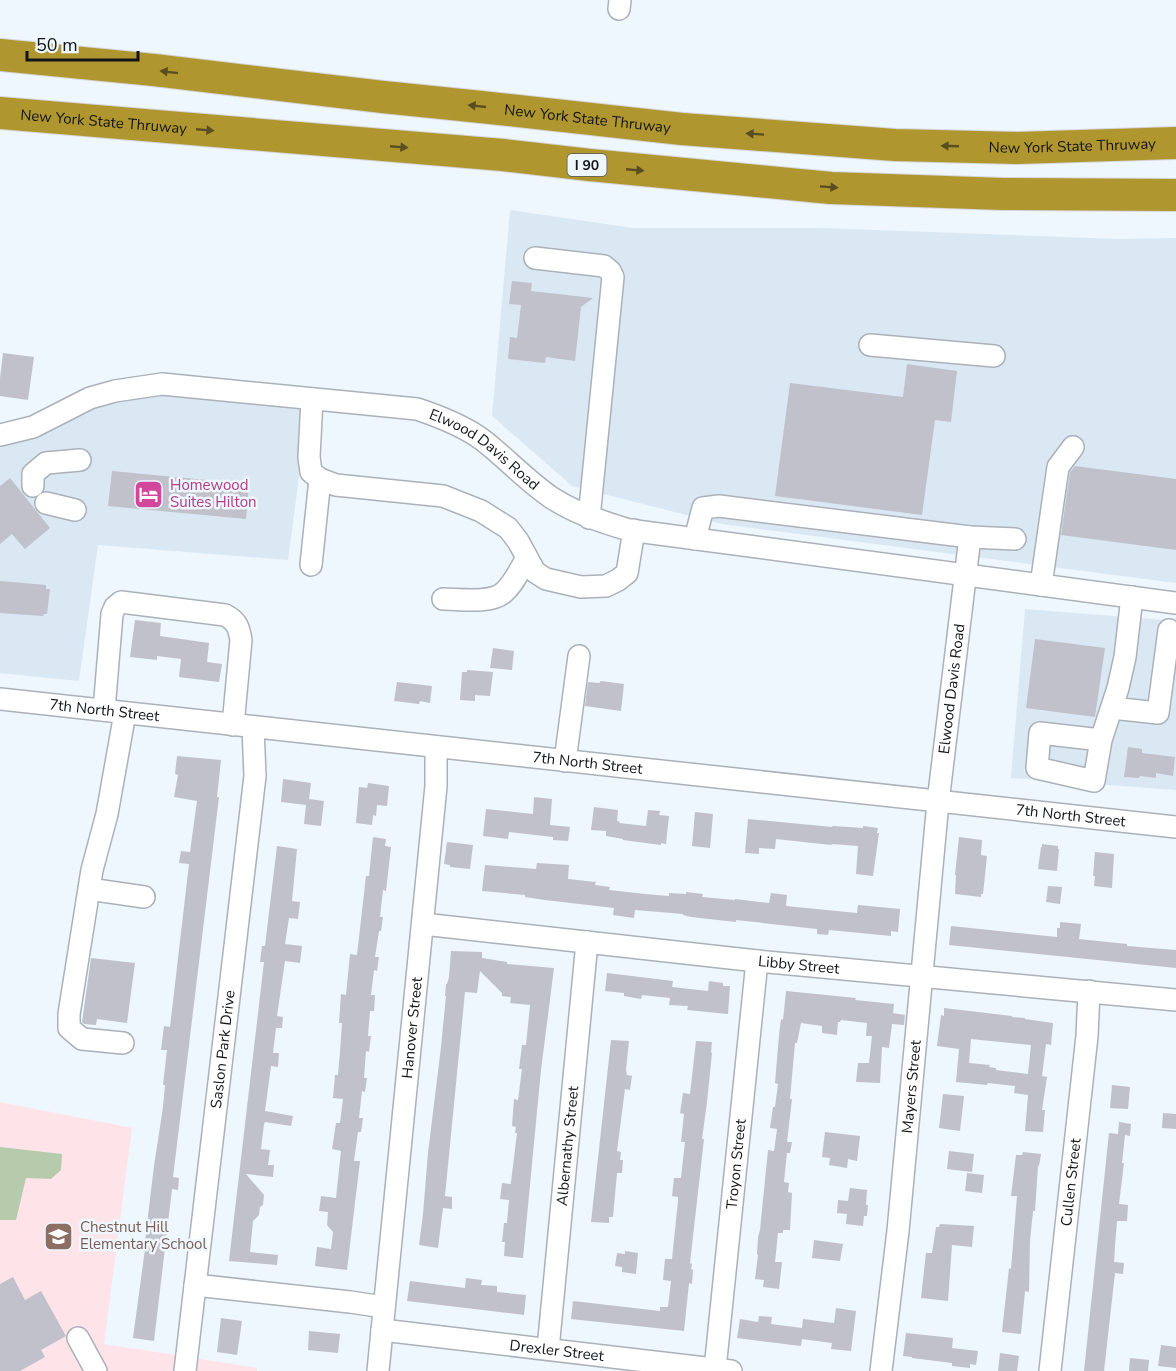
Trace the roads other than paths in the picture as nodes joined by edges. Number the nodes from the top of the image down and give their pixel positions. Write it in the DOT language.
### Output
graph roads {
  1 [pos="0,55"];
  2 [pos="0,113"];
  3 [pos="1176,143"];
  4 [pos="1176,195"];
  5 [pos="535,258"];
  6 [pos="870,345"];
  7 [pos="994,356"];
  8 [pos="312,399"];
  9 [pos="0,435"];
  10 [pos="1073,447"];
  11 [pos="80,460"];
  12 [pos="320,479"];
  13 [pos="75,510"];
  14 [pos="589,518"];
  15 [pos="634,530"];
  16 [pos="970,537"];
  17 [pos="695,539"];
  18 [pos="1015,539"];
  19 [pos="527,558"];
  20 [pos="311,565"];
  21 [pos="965,575"];
  22 [pos="1041,585"];
  23 [pos="1132,597"];
  24 [pos="443,598"];
  25 [pos="1176,603"];
  26 [pos="1169,630"];
  27 [pos="579,656"];
  28 [pos="0,699"];
  29 [pos="1112,708"];
  30 [pos="115,711"];
  31 [pos="243,726"];
  32 [pos="1101,740"];
  33 [pos="436,747"];
  34 [pos="565,761"];
  35 [pos="938,802"];
  36 [pos="1176,827"];
  37 [pos="89,889"];
  38 [pos="144,897"];
  39 [pos="423,924"];
  40 [pos="587,942"];
  41 [pos="757,961"];
  42 [pos="923,975"];
  43 [pos="1089,991"];
  44 [pos="1176,1000"];
  45 [pos="123,1043"];
  46 [pos="195,1285"];
  47 [pos="384,1307"];
  48 [pos="382,1330"];
  49 [pos="78,1338"];
  50 [pos="548,1349"];
  51 [pos="723,1370"];
  52 [pos="96,1371"];
  53 [pos="185,1371"];
  54 [pos="378,1371"];
  55 [pos="881,1371"];
  56 [pos="1050,1371"];
  3 -- 1 [label="highway, New York State Thruway, one-way"];
  2 -- 4 [label="highway, New York State Thruway / I 90, one-way"];
  5 -- 14 [label="street"];
  6 -- 7 [label="street"];
  8 -- 9 [label="street, Elwood Davis Road"];
  8 -- 12 [label="street"];
  8 -- 14 [label="street, Elwood Davis Road"];
  10 -- 22 [label="street"];
  11 -- 13 [label="street"];
  12 -- 19 [label="street"];
  12 -- 20 [label="street"];
  14 -- 15 [label="street, Elwood Davis Road"];
  15 -- 17 [label="street, Elwood Davis Road"];
  15 -- 19 [label="street"];
  16 -- 17 [label="street"];
  16 -- 18 [label="street"];
  16 -- 21 [label="street"];
  17 -- 21 [label="street, Elwood Davis Road"];
  19 -- 24 [label="street"];
  21 -- 22 [label="street, Elwood Davis Road"];
  21 -- 35 [label="street, Elwood Davis Road"];
  22 -- 23 [label="street, Elwood Davis Road"];
  23 -- 25 [label="street, Elwood Davis Road"];
  23 -- 29 [label="street"];
  26 -- 29 [label="street"];
  27 -- 34 [label="street"];
  28 -- 30 [label="street, 7th North Street"];
  29 -- 32 [label="street"];
  30 -- 31 [label="street, 7th North Street"];
  30 -- 31 [label="street, Saslon Park Drive"];
  30 -- 37 [label="street"];
  31 -- 33 [label="street, 7th North Street"];
  31 -- 46 [label="street, Saslon Park Drive"];
  33 -- 34 [label="street, 7th North Street"];
  33 -- 39 [label="street, Hanover Street"];
  34 -- 35 [label="street, 7th North Street"];
  35 -- 36 [label="street, 7th North Street"];
  35 -- 42 [label="street, Mayers Street"];
  37 -- 38 [label="street"];
  37 -- 45 [label="street"];
  39 -- 40 [label="street, Libby Street"];
  39 -- 47 [label="street, Hanover Street"];
  40 -- 41 [label="street, Libby Street"];
  40 -- 50 [label="street, Albernathy Street"];
  41 -- 42 [label="street, Libby Street"];
  41 -- 51 [label="street, Troyon Street"];
  42 -- 43 [label="street, Libby Street"];
  42 -- 55 [label="street, Mayers Street"];
  43 -- 44 [label="street, Libby Street"];
  43 -- 56 [label="street, Cullen Street"];
  46 -- 47 [label="street"];
  46 -- 53 [label="street, Saslon Park Drive"];
  47 -- 48 [label="street, Hanover Street"];
  48 -- 50 [label="street, Drexler Street"];
  48 -- 54 [label="street"];
  49 -- 52 [label="street"];
  50 -- 51 [label="street, Drexler Street"];
}
